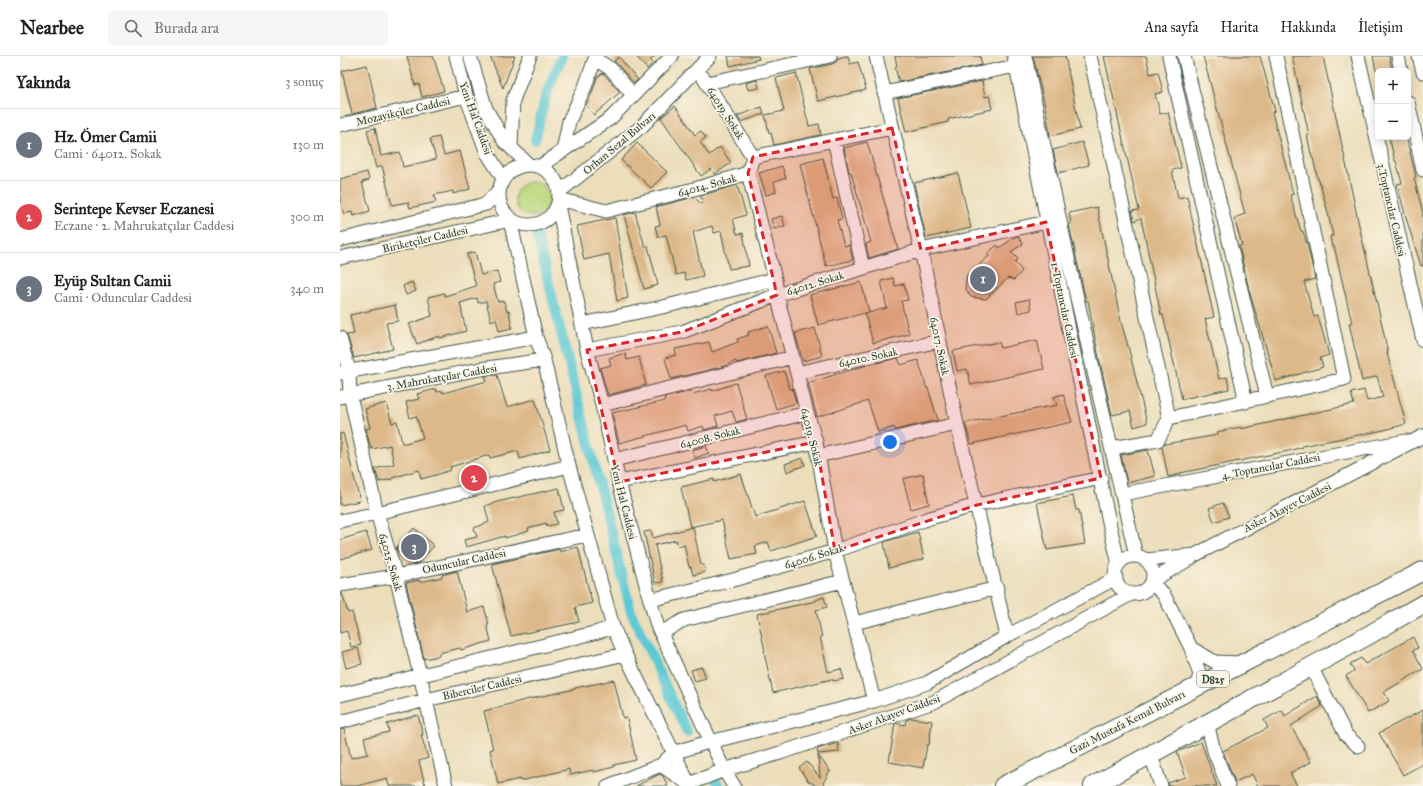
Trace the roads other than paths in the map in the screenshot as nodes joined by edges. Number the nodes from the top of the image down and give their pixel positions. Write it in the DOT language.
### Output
graph roads {
  1 [pos="456,56"];
  2 [pos="470,56"];
  3 [pos="530,56"];
  4 [pos="672,56"];
  5 [pos="710,56"];
  6 [pos="830,56"];
  7 [pos="876,56"];
  8 [pos="1025,56"];
  9 [pos="1090,56"];
  10 [pos="1169,56"];
  11 [pos="1184,56"];
  12 [pos="1276,56"];
  13 [pos="1358,56"];
  14 [pos="1398,56"];
  15 [pos="1419,56"];
  16 [pos="596,58"];
  17 [pos="1015,61"];
  18 [pos="699,68"];
  19 [pos="1400,68"];
  20 [pos="1423,72"];
  21 [pos="707,83"];
  22 [pos="884,93"];
  23 [pos="633,95"];
  24 [pos="466,96"];
  25 [pos="1408,104"];
  26 [pos="340,125"];
  27 [pos="892,128"];
  28 [pos="834,140"];
  29 [pos="511,147"];
  30 [pos="563,151"];
  31 [pos="753,157"];
  32 [pos="534,166"];
  33 [pos="1423,170"];
  34 [pos="748,173"];
  35 [pos="503,178"];
  36 [pos="498,191"];
  37 [pos="558,199"];
  38 [pos="510,220"];
  39 [pos="1046,222"];
  40 [pos="340,240"];
  41 [pos="921,250"];
  42 [pos="340,258"];
  43 [pos="863,268"];
  44 [pos="775,279"];
  45 [pos="778,295"];
  46 [pos="582,324"];
  47 [pos="536,337"];
  48 [pos="340,338"];
  49 [pos="1423,340"];
  50 [pos="939,341"];
  51 [pos="587,350"];
  52 [pos="793,357"];
  53 [pos="544,360"];
  54 [pos="345,372"];
  55 [pos="797,373"];
  56 [pos="345,396"];
  57 [pos="1267,396"];
  58 [pos="1246,402"];
  59 [pos="602,406"];
  60 [pos="807,413"];
  61 [pos="1169,418"];
  62 [pos="957,424"];
  63 [pos="1422,437"];
  64 [pos="816,442"];
  65 [pos="1112,448"];
  66 [pos="818,456"];
  67 [pos="614,460"];
  68 [pos="569,466"];
  69 [pos="1101,478"];
  70 [pos="618,482"];
  71 [pos="1122,494"];
  72 [pos="977,505"];
  73 [pos="377,513"];
  74 [pos="340,521"];
  75 [pos="588,535"];
  76 [pos="834,551"];
  77 [pos="1195,555"];
  78 [pos="1141,558"];
  79 [pos="1119,564"];
  80 [pos="1423,571"];
  81 [pos="396,576"];
  82 [pos="1116,578"];
  83 [pos="843,582"];
  84 [pos="1152,582"];
  85 [pos="340,585"];
  86 [pos="997,588"];
  87 [pos="1131,594"];
  88 [pos="650,600"];
  89 [pos="1423,604"];
  90 [pos="854,623"];
  91 [pos="613,627"];
  92 [pos="661,633"];
  93 [pos="1007,636"];
  94 [pos="1190,648"];
  95 [pos="625,654"];
  96 [pos="1243,664"];
  97 [pos="1311,667"];
  98 [pos="420,675"];
  99 [pos="1196,687"];
  100 [pos="340,695"];
  101 [pos="426,700"];
  102 [pos="874,701"];
  103 [pos="340,722"];
  104 [pos="1207,724"];
  105 [pos="711,743"];
  106 [pos="1358,746"];
  107 [pos="673,753"];
  108 [pos="1151,755"];
  109 [pos="661,765"];
  110 [pos="724,770"];
  111 [pos="689,785"];
  112 [pos="446,786"];
  113 [pos="608,786"];
  114 [pos="734,786"];
  115 [pos="1003,786"];
  116 [pos="1093,786"];
  117 [pos="1161,786"];
  118 [pos="1228,786"];
  1 -- 24 [label="street, Yeni Hal Caddesi"];
  2 -- 29 [label="street, Yeni Hal Caddesi"];
  3 -- 29 [label="street"];
  4 -- 23 [label="street"];
  5 -- 18 [label="street, Orhan Sezal Bulvarı"];
  6 -- 21 [label="street"];
  7 -- 22 [label="street, 64017. Sokak"];
  8 -- 65 [label="street, 1. Toptancılar Caddesi"];
  9 -- 61 [label="street"];
  10 -- 58 [label="street"];
  11 -- 57 [label="street"];
  12 -- 57 [label="street"];
  13 -- 49 [label="street, 3.Toptancılar Caddesi"];
  14 -- 19 [label="street"];
  15 -- 20 [label="street"];
  16 -- 23 [label="street"];
  16 -- 30 [label="street"];
  17 -- 22 [label="street"];
  17 -- 39 [label="street, 1. Toptancılar Caddesi"];
  18 -- 21 [label="street, 64019. Sokak"];
  18 -- 37 [label="street, Orhan Sezal Bulvarı"];
  21 -- 31 [label="street, 64019. Sokak"];
  22 -- 27 [label="street, 64017. Sokak"];
  23 -- 30 [label="street"];
  24 -- 26 [label="street, Mozayikçiler Caddesi"];
  24 -- 35 [label="street, Yeni Hal Caddesi"];
  25 -- 33 [label="street"];
  27 -- 28 [label="street"];
  27 -- 41 [label="street, 64017. Sokak"];
  28 -- 31 [label="street"];
  28 -- 43 [label="street"];
  29 -- 32 [label="street, Yeni Hal Caddesi"];
  30 -- 32 [label="street"];
  31 -- 34 [label="street, 64014. Sokak"];
  32 -- 35 [label="street"];
  32 -- 37 [label="street"];
  34 -- 37 [label="street, 64014. Sokak"];
  34 -- 44 [label="street, 64019. Sokak"];
  35 -- 36 [label="street"];
  36 -- 38 [label="street"];
  36 -- 40 [label="street, Biriketçiler Caddesi"];
  37 -- 38 [label="street, Orhan Sezal Bulvarı"];
  37 -- 46 [label="street, Yeni Hal Caddesi"];
  38 -- 42 [label="street, Biriketçiler Caddesi"];
  38 -- 47 [label="street"];
  39 -- 41 [label="street, 64012. Sokak"];
  39 -- 69 [label="street, 1. Toptancılar Caddesi"];
  41 -- 43 [label="street, 64012. Sokak"];
  41 -- 50 [label="street, 64017. Sokak"];
  43 -- 45 [label="street, 64012. Sokak"];
  44 -- 45 [label="street, 64019. Sokak"];
  44 -- 46 [label="street"];
  45 -- 51 [label="street, 64012. Sokak"];
  45 -- 52 [label="street, 64019. Sokak"];
  46 -- 51 [label="street, Yeni Hal Caddesi"];
  47 -- 53 [label="street"];
  47 -- 54 [label="street, 3. Mahrukatçılar Caddesi"];
  48 -- 54 [label="street, 64025. Sokak"];
  50 -- 55 [label="street, 64010. Sokak"];
  50 -- 62 [label="street, 64017. Sokak"];
  51 -- 59 [label="street, Yeni Hal Caddesi"];
  52 -- 55 [label="street, 64019. Sokak"];
  52 -- 59 [label="street"];
  53 -- 56 [label="street, 3. Mahrukatçılar Caddesi"];
  53 -- 68 [label="street"];
  54 -- 56 [label="street, 64025. Sokak"];
  55 -- 60 [label="street, 64019. Sokak"];
  56 -- 73 [label="street, 64025. Sokak"];
  57 -- 58 [label="street"];
  58 -- 61 [label="street"];
  59 -- 67 [label="street, Yeni Hal Caddesi"];
  60 -- 64 [label="street, 64019. Sokak"];
  60 -- 67 [label="street, 64008. Sokak"];
  61 -- 65 [label="street"];
  62 -- 66 [label="street"];
  62 -- 72 [label="street, 64017. Sokak"];
  63 -- 71 [label="street, 4. Toptancılar Caddesi"];
  63 -- 77 [label="street, Asker Akayev Caddesi"];
  64 -- 66 [label="street, 64019. Sokak"];
  64 -- 70 [label="street"];
  65 -- 71 [label="street, 1. Toptancılar Caddesi"];
  66 -- 76 [label="street, 64019. Sokak"];
  67 -- 70 [label="street, Yeni Hal Caddesi"];
  68 -- 73 [label="street"];
  68 -- 75 [label="street"];
  69 -- 72 [label="street, 64006. Sokak"];
  69 -- 79 [label="street, 1. Toptancılar Caddesi"];
  70 -- 88 [label="street, Yeni Hal Caddesi"];
  71 -- 78 [label="street, 1. Toptancılar Caddesi"];
  72 -- 76 [label="street, 64006. Sokak"];
  72 -- 86 [label="street, 64017. Sokak"];
  73 -- 74 [label="street"];
  73 -- 81 [label="street, 64025. Sokak"];
  75 -- 81 [label="street, Oduncular Caddesi"];
  75 -- 91 [label="street"];
  76 -- 83 [label="street, 64019. Sokak"];
  76 -- 88 [label="street, 64006. Sokak"];
  77 -- 78 [label="street, Asker Akayev Caddesi"];
  77 -- 84 [label="street, Asker Akayev Caddesi"];
  78 -- 79 [label="street, Asker Akayev Caddesi"];
  78 -- 84 [label="street"];
  79 -- 82 [label="street"];
  80 -- 96 [label="highway, Gazi Mustafa Kemal Bulvarı / D825"];
  81 -- 85 [label="street, Oduncular Caddesi"];
  81 -- 98 [label="street, 64025. Sokak"];
  82 -- 87 [label="street"];
  82 -- 93 [label="street, Asker Akayev Caddesi"];
  83 -- 90 [label="street, 64019. Sokak"];
  83 -- 92 [label="street"];
  84 -- 87 [label="street, Asker Akayev Caddesi"];
  84 -- 94 [label="street"];
  86 -- 90 [label="street"];
  86 -- 93 [label="street, 64017. Sokak"];
  87 -- 110 [label="street, Asker Akayev Caddesi"];
  88 -- 92 [label="street, Yeni Hal Caddesi"];
  89 -- 97 [label="highway"];
  90 -- 102 [label="street, 64019. Sokak"];
  91 -- 95 [label="street"];
  91 -- 98 [label="street"];
  92 -- 105 [label="street, Yeni Hal Caddesi"];
  93 -- 102 [label="street, Asker Akayev Caddesi"];
  94 -- 96 [label="street"];
  94 -- 99 [label="street"];
  95 -- 101 [label="street, Biberciler Caddesi"];
  95 -- 107 [label="street"];
  96 -- 99 [label="highway, Gazi Mustafa Kemal Bulvarı / D825"];
  97 -- 104 [label="highway"];
  97 -- 106 [label="street"];
  98 -- 100 [label="street"];
  98 -- 101 [label="street, 64025. Sokak"];
  99 -- 115 [label="highway, Gazi Mustafa Kemal Bulvarı / D825"];
  101 -- 103 [label="street, Biberciler Caddesi"];
  101 -- 112 [label="street, 64025. Sokak"];
  102 -- 105 [label="street, Asker Akayev Caddesi"];
  104 -- 108 [label="highway"];
  104 -- 118 [label="street"];
  105 -- 107 [label="street, Asker Akayev Caddesi"];
  105 -- 110 [label="street, Yeni Hal Caddesi"];
  107 -- 109 [label="street"];
  107 -- 111 [label="street"];
  108 -- 116 [label="highway"];
  108 -- 117 [label="street"];
  109 -- 111 [label="street"];
  109 -- 113 [label="street"];
  110 -- 111 [label="street, Asker Akayev Caddesi"];
  110 -- 114 [label="street, Yeni Hal Caddesi"];
}
